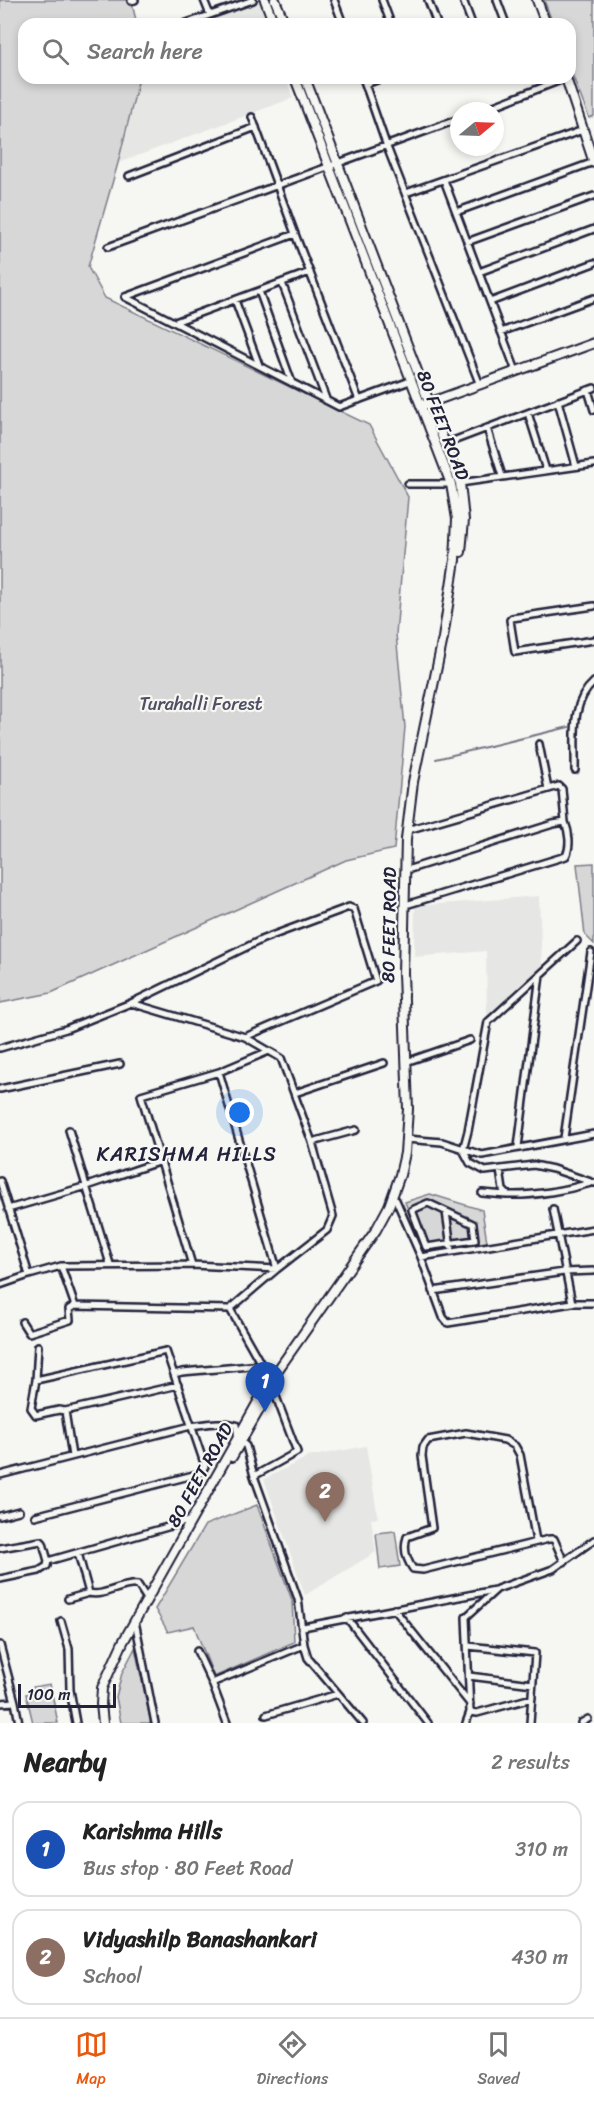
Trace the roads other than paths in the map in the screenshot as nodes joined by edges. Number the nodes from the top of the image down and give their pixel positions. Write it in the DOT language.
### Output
graph roads {
  1 [pos="204,0"];
  2 [pos="254,0"];
  3 [pos="264,0"];
  4 [pos="275,0"];
  5 [pos="334,0"];
  6 [pos="382,0"];
  7 [pos="428,0"];
  8 [pos="463,0"];
  9 [pos="497,0"];
  10 [pos="537,0"];
  11 [pos="210,15"];
  12 [pos="201,18"];
  13 [pos="272,18"];
  14 [pos="282,18"];
  15 [pos="341,18"];
  16 [pos="389,18"];
  17 [pos="435,18"];
  18 [pos="470,18"];
  19 [pos="504,18"];
  20 [pos="542,18"];
  21 [pos="296,84"];
  22 [pos="307,84"];
  23 [pos="365,84"];
  24 [pos="550,84"];
  25 [pos="568,84"];
  26 [pos="503,102"];
  27 [pos="252,117"];
  28 [pos="450,122"];
  29 [pos="256,128"];
  30 [pos="583,130"];
  31 [pos="387,147"];
  32 [pos="594,162"];
  33 [pos="339,163"];
  34 [pos="328,167"];
  35 [pos="129,176"];
  36 [pos="444,180"];
  37 [pos="277,184"];
  38 [pos="406,194"];
  39 [pos="594,196"];
  40 [pos="456,212"];
  41 [pos="594,229"];
  42 [pos="295,234"];
  43 [pos="467,242"];
  44 [pos="108,247"];
  45 [pos="594,263"];
  46 [pos="310,272"];
  47 [pos="478,272"];
  48 [pos="282,283"];
  49 [pos="259,291"];
  50 [pos="594,298"];
  51 [pos="235,300"];
  52 [pos="490,302"];
  53 [pos="175,322"];
  54 [pos="501,332"];
  55 [pos="594,343"];
  56 [pos="259,365"];
  57 [pos="516,371"];
  58 [pos="410,381"];
  59 [pos="292,383"];
  60 [pos="480,385"];
  61 [pos="591,389"];
  62 [pos="326,400"];
  63 [pos="359,400"];
  64 [pos="558,401"];
  65 [pos="430,403"];
  66 [pos="420,406"];
  67 [pos="594,410"];
  68 [pos="528,413"];
  69 [pos="487,428"];
  70 [pos="445,444"];
  71 [pos="594,464"];
  72 [pos="576,466"];
  73 [pos="546,470"];
  74 [pos="502,476"];
  75 [pos="460,483"];
  76 [pos="408,484"];
  77 [pos="451,484"];
  78 [pos="452,595"];
  79 [pos="594,606"];
  80 [pos="594,640"];
  81 [pos="594,682"];
  82 [pos="539,744"];
  83 [pos="575,770"];
  84 [pos="548,789"];
  85 [pos="565,822"];
  86 [pos="411,829"];
  87 [pos="410,869"];
  88 [pos="409,904"];
  89 [pos="577,941"];
  90 [pos="591,952"];
  91 [pos="540,975"];
  92 [pos="131,1003"];
  93 [pos="245,1037"];
  94 [pos="470,1040"];
  95 [pos="0,1048"];
  96 [pos="269,1051"];
  97 [pos="408,1062"];
  98 [pos="384,1063"];
  99 [pos="120,1064"];
  100 [pos="219,1072"];
  101 [pos="0,1089"];
  102 [pos="294,1093"];
  103 [pos="69,1130"];
  104 [pos="356,1130"];
  105 [pos="594,1134"];
  106 [pos="564,1138"];
  107 [pos="409,1140"];
  108 [pos="312,1142"];
  109 [pos="518,1147"];
  110 [pos="464,1149"];
  111 [pos="161,1161"];
  112 [pos="500,1170"];
  113 [pos="0,1181"];
  114 [pos="592,1183"];
  115 [pos="87,1186"];
  116 [pos="482,1193"];
  117 [pos="506,1195"];
  118 [pos="396,1200"];
  119 [pos="8,1209"];
  120 [pos="553,1209"];
  121 [pos="446,1212"];
  122 [pos="594,1229"];
  123 [pos="558,1234"];
  124 [pos="451,1244"];
  125 [pos="452,1252"];
  126 [pos="421,1257"];
  127 [pos="110,1264"];
  128 [pos="192,1265"];
  129 [pos="61,1266"];
  130 [pos="277,1269"];
  131 [pos="594,1271"];
  132 [pos="564,1272"];
  133 [pos="29,1275"];
  134 [pos="0,1286"];
  135 [pos="433,1291"];
  136 [pos="572,1303"];
  137 [pos="594,1303"];
  138 [pos="75,1306"];
  139 [pos="230,1309"];
  140 [pos="22,1322"];
  141 [pos="38,1346"];
  142 [pos="262,1365"];
  143 [pos="174,1374"];
  144 [pos="36,1380"];
  145 [pos="271,1383"];
  146 [pos="178,1385"];
  147 [pos="65,1411"];
  148 [pos="191,1426"];
  149 [pos="240,1440"];
  150 [pos="72,1456"];
  151 [pos="0,1475"];
  152 [pos="254,1476"];
  153 [pos="19,1511"];
  154 [pos="0,1516"];
  155 [pos="35,1516"];
  156 [pos="192,1520"];
  157 [pos="594,1540"];
  158 [pos="536,1541"];
  159 [pos="0,1548"];
  160 [pos="78,1553"];
  161 [pos="48,1561"];
  162 [pos="564,1562"];
  163 [pos="0,1579"];
  164 [pos="497,1589"];
  165 [pos="89,1593"];
  166 [pos="68,1599"];
  167 [pos="147,1599"];
  168 [pos="394,1609"];
  169 [pos="347,1617"];
  170 [pos="62,1621"];
  171 [pos="136,1626"];
  172 [pos="303,1627"];
  173 [pos="0,1645"];
  174 [pos="304,1646"];
  175 [pos="468,1646"];
  176 [pos="197,1651"];
  177 [pos="469,1676"];
  178 [pos="212,1683"];
  179 [pos="533,1684"];
  180 [pos="338,1694"];
  181 [pos="532,1698"];
  182 [pos="15,1702"];
  183 [pos="0,1703"];
  184 [pos="470,1704"];
  185 [pos="470,1712"];
  186 [pos="266,1715"];
  187 [pos="588,1719"];
  188 [pos="19,1723"];
  189 [pos="76,1723"];
  190 [pos="106,1723"];
  191 [pos="155,1723"];
  192 [pos="227,1723"];
  193 [pos="363,1723"];
  194 [pos="428,1723"];
  195 [pos="466,1723"];
  196 [pos="530,1723"];
  197 [pos="581,1723"];
  1 -- 11 [label="street"];
  2 -- 11 [label="street"];
  3 -- 13 [label="main road"];
  4 -- 14 [label="main road"];
  5 -- 15 [label="street"];
  6 -- 16 [label="street"];
  7 -- 17 [label="street"];
  8 -- 18 [label="street"];
  9 -- 19 [label="street"];
  10 -- 20 [label="main road"];
  11 -- 12 [label="street"];
  21 -- 34 [label="main road, 80 FEET ROAD"];
  22 -- 33 [label="main road, 80 FEET ROAD"];
  23 -- 31 [label="street"];
  24 -- 26 [label="street"];
  25 -- 30 [label="main road"];
  27 -- 29 [label="street"];
  28 -- 31 [label="street"];
  29 -- 35 [label="street"];
  29 -- 37 [label="street"];
  30 -- 32 [label="main road"];
  30 -- 36 [label="street"];
  31 -- 33 [label="street"];
  31 -- 38 [label="street"];
  32 -- 40 [label="street"];
  33 -- 34 [label="street"];
  33 -- 65 [label="main road, 80 FEET ROAD"];
  34 -- 37 [label="street"];
  34 -- 58 [label="main road, 80 FEET ROAD"];
  36 -- 38 [label="street"];
  36 -- 40 [label="street"];
  37 -- 42 [label="street"];
  37 -- 44 [label="street"];
  38 -- 60 [label="street"];
  39 -- 43 [label="street"];
  40 -- 43 [label="street"];
  41 -- 47 [label="street"];
  42 -- 46 [label="street"];
  42 -- 53 [label="street"];
  43 -- 47 [label="street"];
  45 -- 52 [label="street"];
  46 -- 48 [label="street"];
  46 -- 63 [label="street"];
  47 -- 52 [label="street"];
  48 -- 49 [label="street"];
  48 -- 62 [label="street"];
  49 -- 51 [label="street"];
  49 -- 59 [label="street"];
  50 -- 54 [label="street"];
  51 -- 53 [label="street"];
  51 -- 56 [label="street"];
  52 -- 54 [label="street"];
  53 -- 56 [label="street"];
  54 -- 57 [label="street"];
  55 -- 57 [label="main road"];
  56 -- 59 [label="street"];
  57 -- 60 [label="main road"];
  58 -- 63 [label="street"];
  58 -- 66 [label="main road, 80 FEET ROAD"];
  59 -- 62 [label="street"];
  60 -- 65 [label="main road"];
  61 -- 64 [label="street"];
  61 -- 67 [label="street"];
  62 -- 63 [label="street"];
  64 -- 68 [label="street"];
  64 -- 72 [label="street"];
  65 -- 66 [label="main road"];
  65 -- 70 [label="main road, 80 FEET ROAD"];
  66 -- 77 [label="main road, 80 FEET ROAD"];
  68 -- 69 [label="street"];
  68 -- 73 [label="street"];
  69 -- 70 [label="street"];
  69 -- 74 [label="street"];
  70 -- 75 [label="main road, 80 FEET ROAD"];
  71 -- 72 [label="street"];
  72 -- 73 [label="street"];
  73 -- 74 [label="street"];
  74 -- 75 [label="street"];
  75 -- 78 [label="main road, 80 FEET ROAD"];
  76 -- 77 [label="street"];
  77 -- 78 [label="main road, 80 FEET ROAD"];
  78 -- 86 [label="main road, 80 FEET ROAD"];
  78 -- 97 [label="main road, 80 FEET ROAD"];
  79 -- 80 [label="street"];
  81 -- 83 [label="street"];
  82 -- 84 [label="street"];
  84 -- 85 [label="street"];
  84 -- 86 [label="street"];
  85 -- 87 [label="street"];
  85 -- 88 [label="street"];
  86 -- 87 [label="main road, 80 FEET ROAD"];
  87 -- 88 [label="main road, 80 FEET ROAD"];
  88 -- 97 [label="main road, 80 FEET ROAD"];
  89 -- 91 [label="street"];
  90 -- 106 [label="street"];
  91 -- 109 [label="street"];
  91 -- 110 [label="street"];
  92 -- 93 [label="street"];
  92 -- 93 [label="street"];
  92 -- 95 [label="street"];
  93 -- 96 [label="street"];
  94 -- 97 [label="street"];
  96 -- 100 [label="street"];
  96 -- 102 [label="street"];
  97 -- 107 [label="main road, 80 FEET ROAD"];
  98 -- 102 [label="street"];
  99 -- 101 [label="street"];
  100 -- 111 [label="street"];
  100 -- 130 [label="street"];
  102 -- 108 [label="street"];
  103 -- 115 [label="street"];
  104 -- 108 [label="street"];
  105 -- 106 [label="street"];
  106 -- 109 [label="street"];
  107 -- 110 [label="street"];
  107 -- 118 [label="main road, 80 FEET ROAD"];
  107 -- 145 [label="main road, 80 FEET ROAD"];
  108 -- 130 [label="street"];
  109 -- 110 [label="street"];
  110 -- 112 [label="street"];
  111 -- 115 [label="street"];
  111 -- 128 [label="street"];
  112 -- 114 [label="street"];
  112 -- 117 [label="street"];
  113 -- 119 [label="street"];
  114 -- 117 [label="street"];
  115 -- 119 [label="street"];
  115 -- 127 [label="street"];
  116 -- 117 [label="street"];
  118 -- 126 [label="street"];
  118 -- 145 [label="main road, 80 FEET ROAD"];
  119 -- 133 [label="street"];
  120 -- 123 [label="street"];
  121 -- 124 [label="street"];
  121 -- 124 [label="street"];
  121 -- 124 [label="street"];
  122 -- 123 [label="street"];
  123 -- 125 [label="street"];
  123 -- 132 [label="street"];
  124 -- 125 [label="street"];
  125 -- 126 [label="street"];
  126 -- 135 [label="street"];
  127 -- 128 [label="street"];
  127 -- 129 [label="street"];
  128 -- 130 [label="street"];
  129 -- 133 [label="street"];
  129 -- 138 [label="street"];
  130 -- 139 [label="street"];
  131 -- 132 [label="street"];
  132 -- 135 [label="street"];
  132 -- 136 [label="street"];
  133 -- 134 [label="street"];
  135 -- 136 [label="street"];
  136 -- 137 [label="street"];
  138 -- 139 [label="street"];
  138 -- 140 [label="street"];
  139 -- 142 [label="street"];
  141 -- 144 [label="street"];
  142 -- 143 [label="street"];
  142 -- 145 [label="street"];
  143 -- 144 [label="street"];
  143 -- 146 [label="street"];
  144 -- 147 [label="street"];
  145 -- 149 [label="main road, 80 FEET ROAD"];
  145 -- 152 [label="street"];
  146 -- 147 [label="street"];
  146 -- 148 [label="street"];
  147 -- 150 [label="street"];
  148 -- 149 [label="street"];
  148 -- 150 [label="street"];
  148 -- 155 [label="street"];
  149 -- 152 [label="street"];
  149 -- 156 [label="main road, 80 FEET ROAD"];
  149 -- 171 [label="main road, 80 FEET ROAD"];
  150 -- 151 [label="street"];
  152 -- 172 [label="street"];
  153 -- 154 [label="street"];
  156 -- 160 [label="street"];
  156 -- 167 [label="main road, 80 FEET ROAD"];
  157 -- 162 [label="street"];
  158 -- 158 [label="street"];
  158 -- 162 [label="street"];
  159 -- 161 [label="street"];
  160 -- 161 [label="street"];
  160 -- 165 [label="street"];
  161 -- 163 [label="street"];
  162 -- 164 [label="street"];
  164 -- 168 [label="street"];
  164 -- 175 [label="street"];
  165 -- 166 [label="street"];
  165 -- 167 [label="street"];
  167 -- 190 [label="main road, 80 FEET ROAD"];
  168 -- 169 [label="street"];
  168 -- 184 [label="street"];
  169 -- 172 [label="street"];
  169 -- 194 [label="street"];
  170 -- 189 [label="street"];
  171 -- 190 [label="main road, 80 FEET ROAD"];
  171 -- 191 [label="street"];
  172 -- 174 [label="street"];
  173 -- 182 [label="street"];
  174 -- 178 [label="street"];
  174 -- 180 [label="street"];
  175 -- 177 [label="street"];
  175 -- 179 [label="street"];
  176 -- 178 [label="street"];
  177 -- 179 [label="street"];
  177 -- 184 [label="street"];
  178 -- 192 [label="street"];
  179 -- 181 [label="street"];
  180 -- 186 [label="street"];
  180 -- 193 [label="street"];
  181 -- 185 [label="street"];
  181 -- 196 [label="street"];
  182 -- 183 [label="street"];
  182 -- 188 [label="street"];
  184 -- 185 [label="street"];
  185 -- 195 [label="street"];
  187 -- 197 [label="street"];
}
